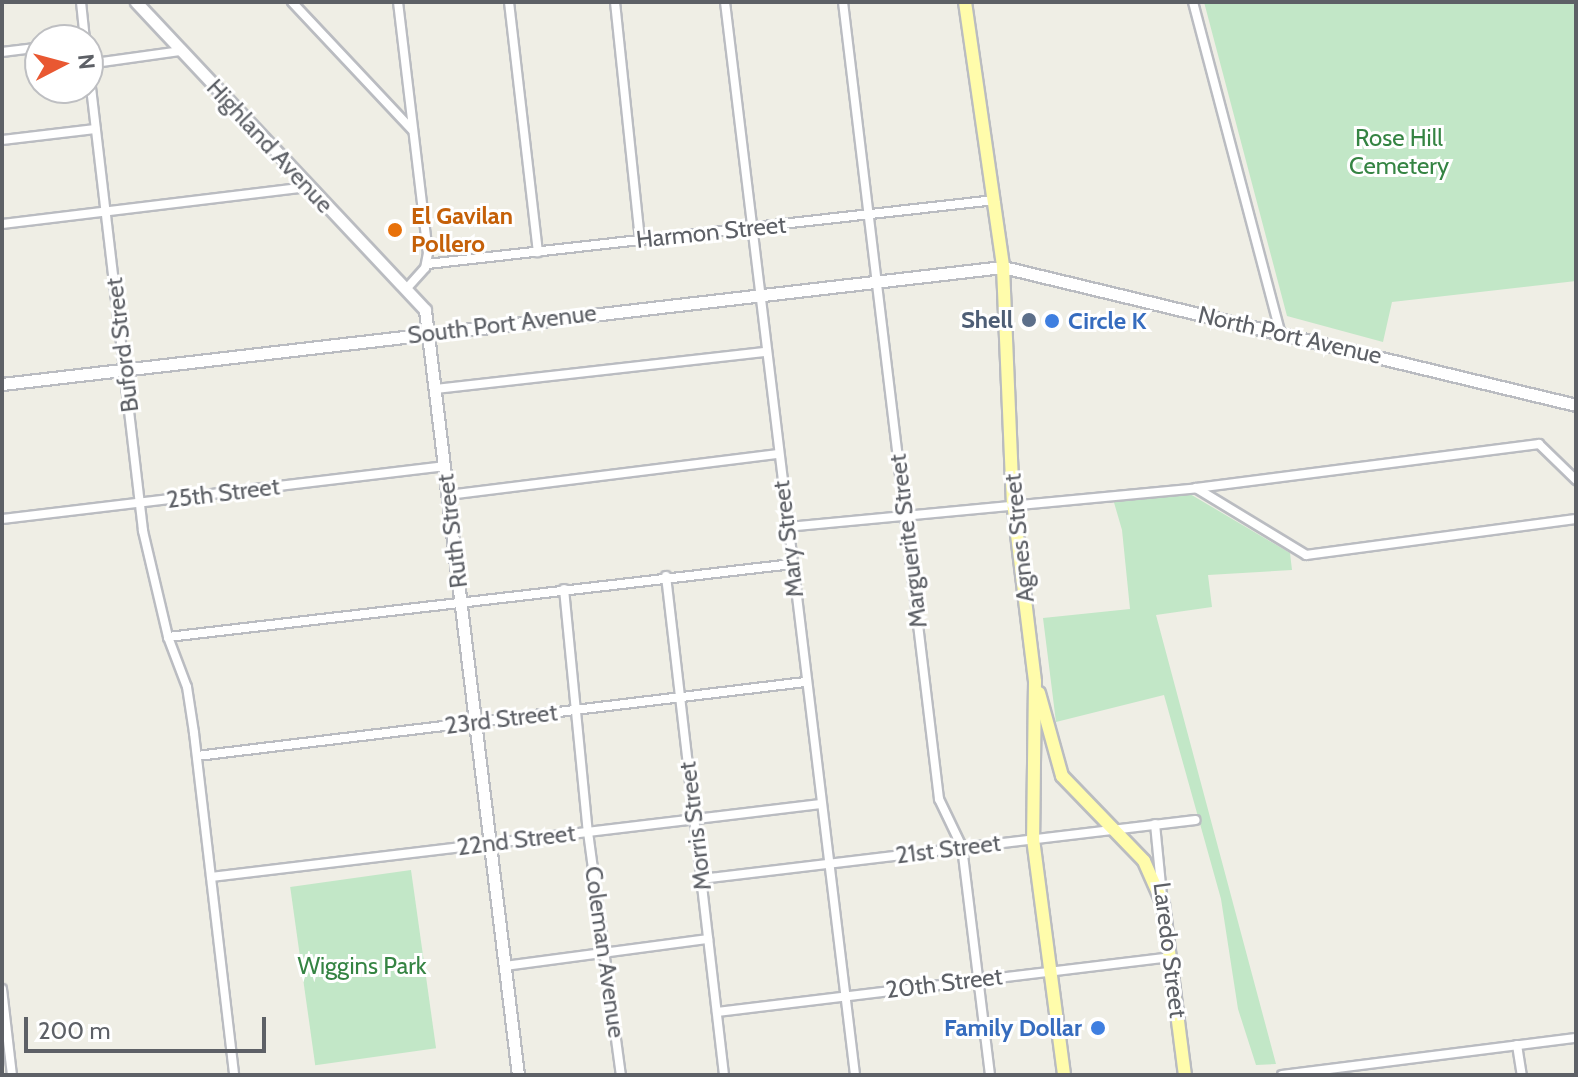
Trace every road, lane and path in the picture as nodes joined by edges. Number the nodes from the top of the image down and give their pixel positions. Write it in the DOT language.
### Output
graph roads {
  1 [pos="81,2"];
  2 [pos="136,2"];
  3 [pos="292,2"];
  4 [pos="398,2"];
  5 [pos="509,2"];
  6 [pos="615,2"];
  7 [pos="725,2"];
  8 [pos="843,2"];
  9 [pos="965,2"];
  10 [pos="1193,2"];
  11 [pos="83,24"];
  12 [pos="24,49"];
  13 [pos="181,51"];
  14 [pos="2,52"];
  15 [pos="104,61"];
  16 [pos="92,104"];
  17 [pos="95,129"];
  18 [pos="412,130"];
  19 [pos="2,140"];
  20 [pos="306,187"];
  21 [pos="995,200"];
  22 [pos="107,212"];
  23 [pos="868,215"];
  24 [pos="2,224"];
  25 [pos="752,227"];
  26 [pos="640,240"];
  27 [pos="538,252"];
  28 [pos="427,264"];
  29 [pos="1003,267"];
  30 [pos="877,281"];
  31 [pos="406,289"];
  32 [pos="760,294"];
  33 [pos="428,332"];
  34 [pos="1281,334"];
  35 [pos="767,352"];
  36 [pos="125,370"];
  37 [pos="2,384"];
  38 [pos="435,389"];
  39 [pos="1576,405"];
  40 [pos="778,454"];
  41 [pos="444,466"];
  42 [pos="1576,480"];
  43 [pos="1196,488"];
  44 [pos="448,495"];
  45 [pos="1013,502"];
  46 [pos="140,503"];
  47 [pos="905,514"];
  48 [pos="2,519"];
  49 [pos="1576,519"];
  50 [pos="787,527"];
  51 [pos="792,564"];
  52 [pos="666,576"];
  53 [pos="564,589"];
  54 [pos="461,601"];
  55 [pos="168,637"];
  56 [pos="805,682"];
  57 [pos="1035,682"];
  58 [pos="680,699"];
  59 [pos="576,710"];
  60 [pos="475,722"];
  61 [pos="197,756"];
  62 [pos="821,804"];
  63 [pos="694,819"];
  64 [pos="1195,820"];
  65 [pos="1155,824"];
  66 [pos="1115,828"];
  67 [pos="588,832"];
  68 [pos="1033,839"];
  69 [pos="490,843"];
  70 [pos="962,847"];
  71 [pos="828,864"];
  72 [pos="211,877"];
  73 [pos="701,879"];
  74 [pos="1163,904"];
  75 [pos="708,939"];
  76 [pos="606,953"];
  77 [pos="1171,957"];
  78 [pos="505,966"];
  79 [pos="1050,971"];
  80 [pos="979,978"];
  81 [pos="2,989"];
  82 [pos="845,996"];
  83 [pos="717,1012"];
  84 [pos="1576,1038"];
  85 [pos="1517,1045"];
  86 [pos="12,1075"];
  87 [pos="234,1075"];
  88 [pos="518,1075"];
  89 [pos="621,1075"];
  90 [pos="724,1075"];
  91 [pos="855,1075"];
  92 [pos="990,1075"];
  93 [pos="1064,1075"];
  94 [pos="1185,1075"];
  95 [pos="1282,1075"];
  96 [pos="1522,1075"];
  1 -- 11 [label="street"];
  2 -- 13 [label="main road, Highland Avenue"];
  3 -- 18 [label="street"];
  4 -- 18 [label="street"];
  5 -- 27 [label="street"];
  6 -- 26 [label="street"];
  7 -- 25 [label="street, Mary Street"];
  8 -- 23 [label="street, Marguerite Street"];
  9 -- 21 [label="main road, Agnes Street"];
  10 -- 34 [label="street"];
  12 -- 14 [label="street"];
  13 -- 15 [label="street"];
  13 -- 20 [label="main road, Highland Avenue"];
  16 -- 17 [label="street, Buford Street"];
  17 -- 19 [label="street"];
  17 -- 22 [label="street, Buford Street"];
  18 -- 28 [label="street"];
  20 -- 22 [label="street"];
  20 -- 31 [label="main road, Highland Avenue"];
  21 -- 23 [label="street, Harmon Street"];
  21 -- 29 [label="main road, Agnes Street"];
  22 -- 24 [label="street"];
  22 -- 36 [label="street, Buford Street"];
  23 -- 25 [label="street, Harmon Street"];
  23 -- 30 [label="street, Marguerite Street"];
  25 -- 26 [label="street, Harmon Street"];
  25 -- 32 [label="street, Mary Street"];
  26 -- 27 [label="street, Harmon Street"];
  27 -- 28 [label="street, Harmon Street"];
  28 -- 31 [label="street"];
  29 -- 30 [label="main road, South Port Avenue"];
  29 -- 34 [label="main road, North Port Avenue"];
  29 -- 45 [label="main road, Agnes Street"];
  30 -- 32 [label="main road, South Port Avenue"];
  30 -- 47 [label="street, Marguerite Street"];
  31 -- 33 [label="main road, Ruth Street"];
  32 -- 33 [label="main road, South Port Avenue"];
  32 -- 35 [label="street, Mary Street"];
  33 -- 36 [label="main road, South Port Avenue"];
  33 -- 38 [label="main road, Ruth Street"];
  34 -- 39 [label="main road, North Port Avenue"];
  35 -- 38 [label="street"];
  35 -- 40 [label="street, Mary Street"];
  36 -- 37 [label="main road, South Port Avenue"];
  36 -- 46 [label="street, Buford Street"];
  38 -- 41 [label="main road, Ruth Street"];
  40 -- 44 [label="street"];
  40 -- 50 [label="street, Mary Street"];
  41 -- 44 [label="main road, Ruth Street"];
  41 -- 46 [label="street, 25th Street"];
  42 -- 43 [label="street"];
  43 -- 45 [label="street"];
  43 -- 49 [label="street"];
  44 -- 54 [label="main road, Ruth Street"];
  45 -- 47 [label="street"];
  45 -- 57 [label="main road, Agnes Street"];
  46 -- 48 [label="street, 25th Street"];
  46 -- 55 [label="street, Buford Street"];
  47 -- 50 [label="street"];
  47 -- 70 [label="street, Marguerite Street"];
  50 -- 51 [label="street, Mary Street"];
  51 -- 52 [label="street"];
  51 -- 56 [label="street, Mary Street"];
  52 -- 53 [label="street"];
  52 -- 58 [label="street, Morris Street"];
  53 -- 54 [label="street"];
  53 -- 59 [label="street, Coleman Avenue"];
  54 -- 55 [label="street"];
  54 -- 60 [label="main road, Ruth Street"];
  55 -- 61 [label="street"];
  56 -- 58 [label="street, 23rd Street"];
  56 -- 62 [label="street, Mary Street"];
  57 -- 66 [label="main road"];
  57 -- 68 [label="main road, Agnes Street"];
  58 -- 59 [label="street, 23rd Street"];
  58 -- 63 [label="street, Morris Street"];
  59 -- 60 [label="street, 23rd Street"];
  59 -- 67 [label="street, Coleman Avenue"];
  60 -- 61 [label="street, 23rd Street"];
  60 -- 69 [label="main road, Ruth Street"];
  61 -- 72 [label="street"];
  62 -- 63 [label="street, 22nd Street"];
  62 -- 71 [label="street, Mary Street"];
  63 -- 67 [label="street, 22nd Street"];
  63 -- 73 [label="street, Morris Street"];
  64 -- 65 [label="street, 21st Street"];
  65 -- 66 [label="street, 21st Street"];
  65 -- 74 [label="street, Laredo Street"];
  66 -- 68 [label="street, 21st Street"];
  66 -- 74 [label="main road"];
  67 -- 69 [label="street, 22nd Street"];
  67 -- 76 [label="street, Coleman Avenue"];
  68 -- 70 [label="street, 21st Street"];
  68 -- 79 [label="main road, Agnes Street"];
  69 -- 72 [label="street, 22nd Street"];
  69 -- 78 [label="main road, Ruth Street"];
  70 -- 71 [label="street, 21st Street"];
  70 -- 80 [label="street, Marguerite Street"];
  71 -- 73 [label="street, 21st Street"];
  71 -- 82 [label="street, Mary Street"];
  72 -- 87 [label="street"];
  73 -- 75 [label="street, Morris Street"];
  74 -- 77 [label="main road, Laredo Street"];
  75 -- 76 [label="street"];
  75 -- 83 [label="street, Morris Street"];
  76 -- 78 [label="street"];
  76 -- 89 [label="street, Coleman Avenue"];
  77 -- 79 [label="street, 20th Street"];
  77 -- 94 [label="main road, Laredo Street"];
  78 -- 88 [label="main road, Ruth Street"];
  79 -- 80 [label="street, 20th Street"];
  79 -- 93 [label="main road, Agnes Street"];
  80 -- 82 [label="street, 20th Street"];
  80 -- 92 [label="street, Marguerite Street"];
  81 -- 86 [label="street"];
  82 -- 83 [label="street, 20th Street"];
  82 -- 91 [label="street, Mary Street"];
  83 -- 90 [label="street, Morris Street"];
  84 -- 85 [label="street"];
  85 -- 95 [label="street"];
  85 -- 96 [label="street"];
}
